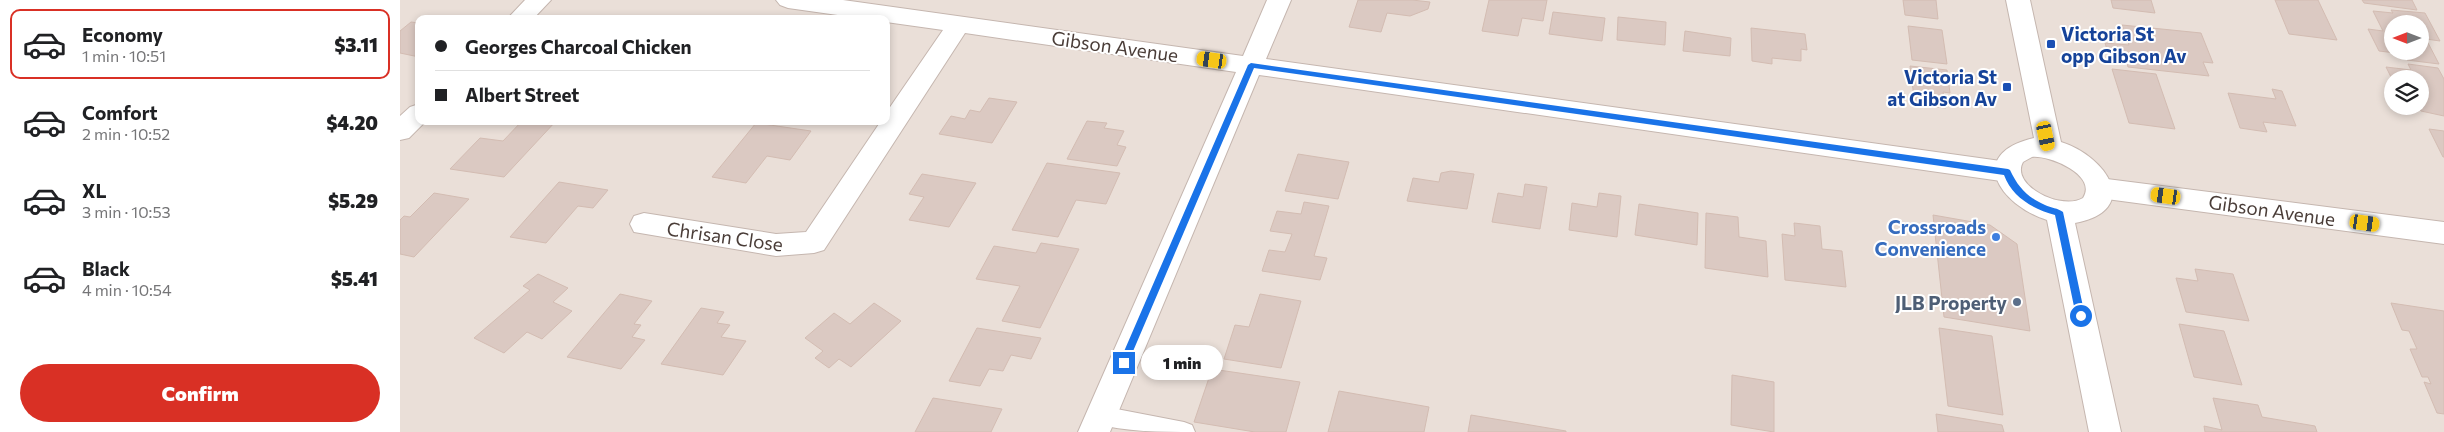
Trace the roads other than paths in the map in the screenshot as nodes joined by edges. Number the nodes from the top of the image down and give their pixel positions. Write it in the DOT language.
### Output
graph roads {
  1 [pos="539,0"];
  2 [pos="788,0"];
  3 [pos="1280,0"];
  4 [pos="2018,0"];
  5 [pos="523,15"];
  6 [pos="959,24"];
  7 [pos="1251,65"];
  8 [pos="415,117"];
  9 [pos="400,131"];
  10 [pos="2048,148"];
  11 [pos="2008,172"];
  12 [pos="2099,188"];
  13 [pos="2059,212"];
  14 [pos="644,224"];
  15 [pos="2444,233"];
  16 [pos="1098,424"];
  17 [pos="1184,432"];
  18 [pos="2104,432"];
  1 -- 5 [label="street"];
  2 -- 6 [label="street, Gibson Avenue"];
  3 -- 7 [label="street"];
  4 -- 10 [label="street"];
  6 -- 7 [label="street, Gibson Avenue"];
  6 -- 14 [label="street, Chrisan Close"];
  7 -- 11 [label="street, Gibson Avenue"];
  7 -- 16 [label="street"];
  8 -- 9 [label="street"];
  10 -- 11 [label="street"];
  10 -- 12 [label="street"];
  11 -- 13 [label="street"];
  12 -- 13 [label="street"];
  12 -- 15 [label="street, Gibson Avenue"];
  13 -- 18 [label="street"];
  16 -- 17 [label="lane"];
}
